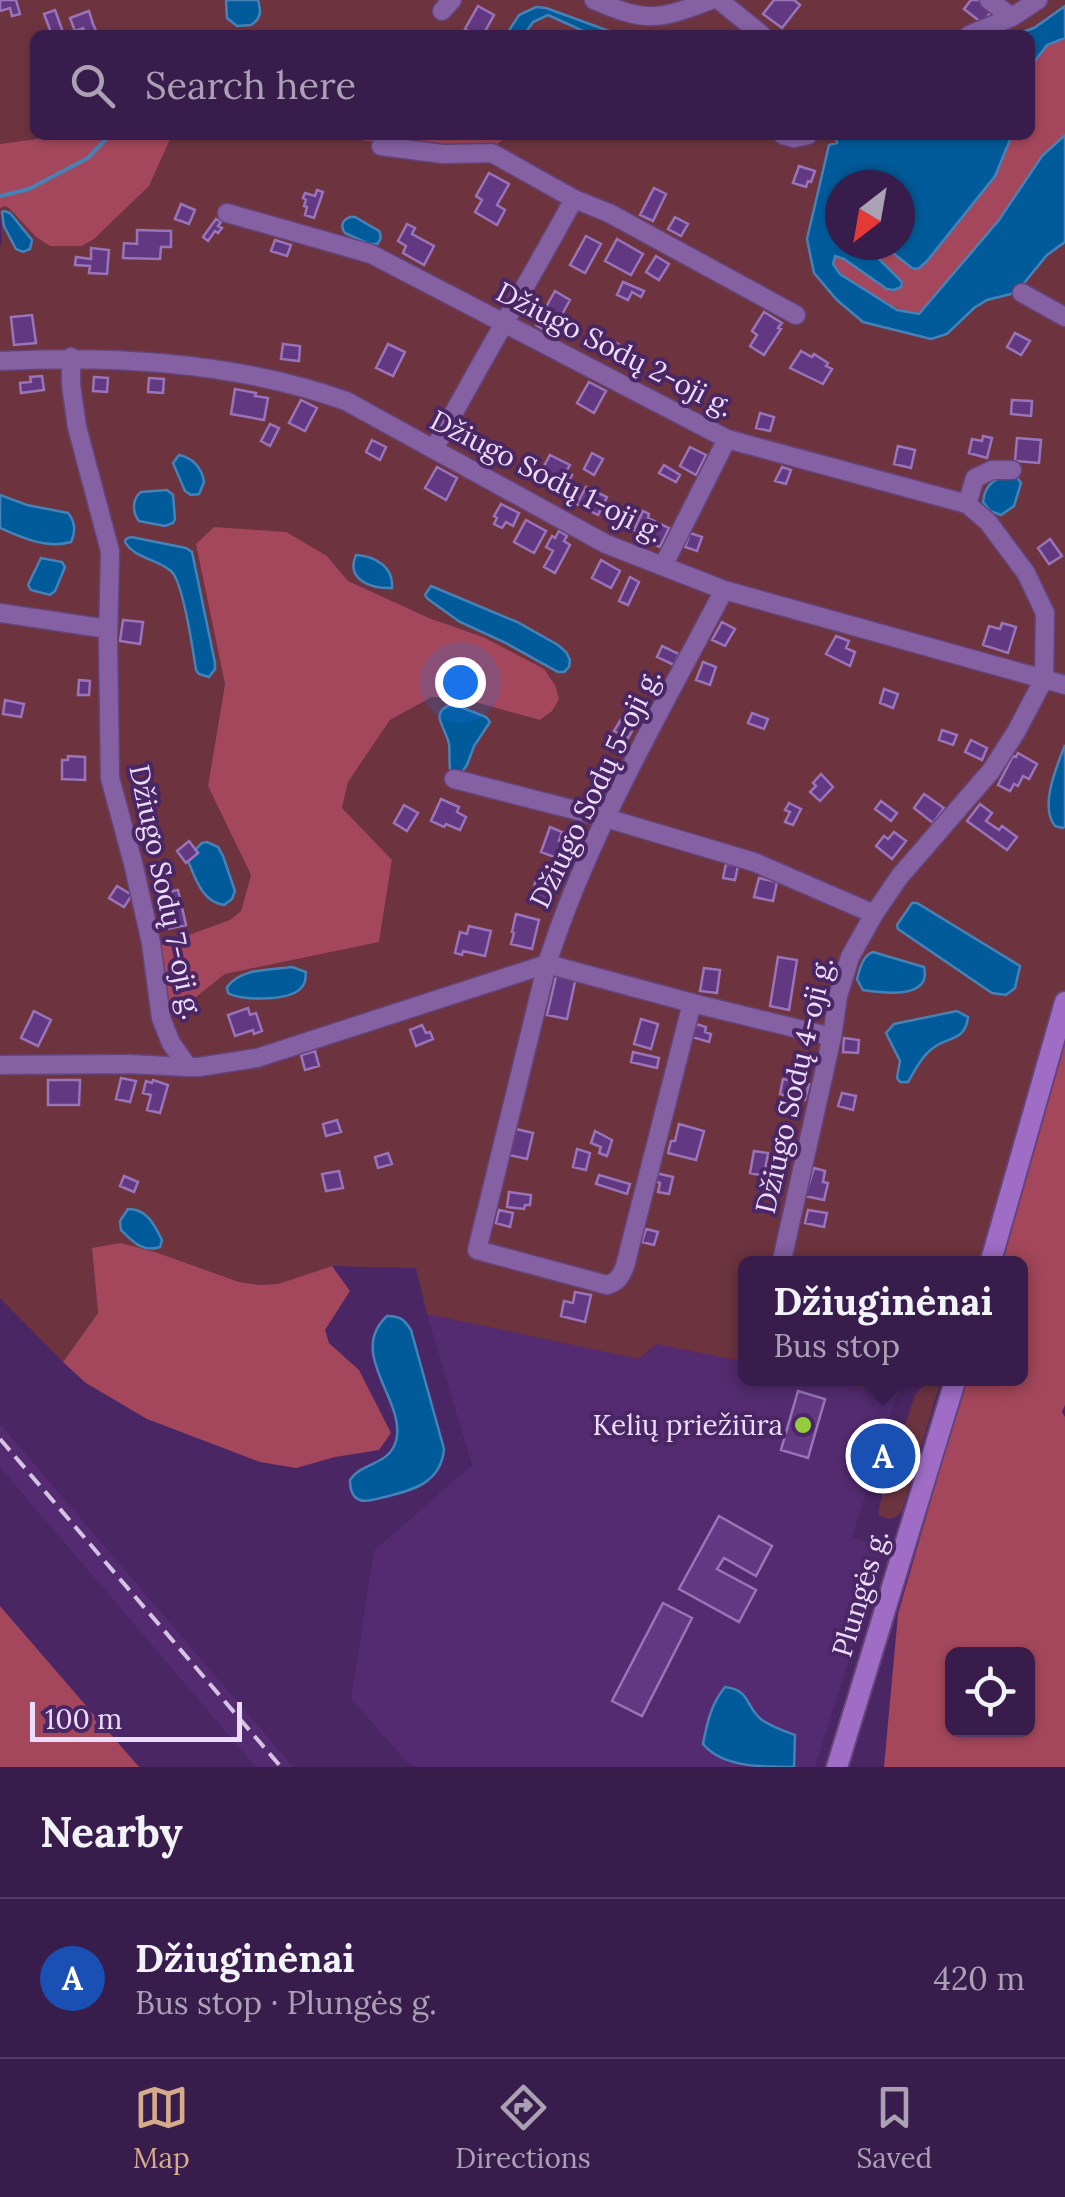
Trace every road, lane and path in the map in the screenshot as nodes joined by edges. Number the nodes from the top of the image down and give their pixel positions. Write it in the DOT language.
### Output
graph roads {
  1 [pos="594,0"];
  2 [pos="711,0"];
  3 [pos="719,0"];
  4 [pos="989,0"];
  5 [pos="1038,0"];
  6 [pos="1012,17"];
  7 [pos="756,30"];
  8 [pos="981,30"];
  9 [pos="381,146"];
  10 [pos="574,198"];
  11 [pos="227,213"];
  12 [pos="1022,293"];
  13 [pos="796,315"];
  14 [pos="1065,316"];
  15 [pos="506,323"];
  16 [pos="71,357"];
  17 [pos="0,361"];
  18 [pos="727,439"];
  19 [pos="434,449"];
  20 [pos="1012,470"];
  21 [pos="968,504"];
  22 [pos="663,566"];
  23 [pos="724,590"];
  24 [pos="0,614"];
  25 [pos="108,629"];
  26 [pos="1044,679"];
  27 [pos="1065,685"];
  28 [pos="454,779"];
  29 [pos="606,818"];
  30 [pos="874,914"];
  31 [pos="547,964"];
  32 [pos="1065,1002"];
  33 [pos="692,1003"];
  34 [pos="832,1037"];
  35 [pos="0,1065"];
  36 [pos="188,1067"];
  37 [pos="782,1256"];
  38 [pos="992,1256"];
  39 [pos="954,1386"];
  40 [pos="836,1767"];
  1 -- 2 [label="street"];
  3 -- 7 [label="street"];
  4 -- 6 [label="street"];
  5 -- 6 [label="street"];
  6 -- 8 [label="street"];
  9 -- 10 [label="street"];
  10 -- 13 [label="street"];
  10 -- 15 [label="street"];
  11 -- 15 [label="street, Džiugo Sodų 2-oji g."];
  12 -- 14 [label="street"];
  15 -- 18 [label="street, Džiugo Sodų 2-oji g."];
  15 -- 19 [label="street"];
  16 -- 17 [label="street, Džiugo Sodų 1-oji g."];
  16 -- 19 [label="street, Džiugo Sodų 1-oji g."];
  16 -- 25 [label="street, Džiugo Sodų 7-oji g."];
  18 -- 21 [label="street, Džiugo Sodų 2-oji g."];
  18 -- 22 [label="street"];
  19 -- 22 [label="street, Džiugo Sodų 1-oji g."];
  20 -- 21 [label="street"];
  21 -- 26 [label="street"];
  22 -- 23 [label="street, Džiugo Sodų 1-oji g."];
  23 -- 26 [label="street, Džiugo Sodų 1-oji g."];
  23 -- 29 [label="street, Džiugo Sodų 5-oji g."];
  24 -- 25 [label="street"];
  25 -- 36 [label="street, Džiugo Sodų 7-oji g."];
  26 -- 27 [label="street, Džiugo Sodų 1-oji g."];
  26 -- 30 [label="street, Džiugo Sodų 4-oji g."];
  28 -- 29 [label="street"];
  29 -- 30 [label="street"];
  29 -- 31 [label="street, Džiugo Sodų 5-oji g."];
  30 -- 34 [label="street, Džiugo Sodų 4-oji g."];
  31 -- 33 [label="street"];
  31 -- 33 [label="street, Džiugo Sodų 5-oji g."];
  31 -- 36 [label="street"];
  32 -- 38 [label="main road"];
  33 -- 34 [label="street"];
  34 -- 37 [label="street, Džiugo Sodų 4-oji g."];
  35 -- 36 [label="street"];
  39 -- 40 [label="main road, Plungės g."];
}
